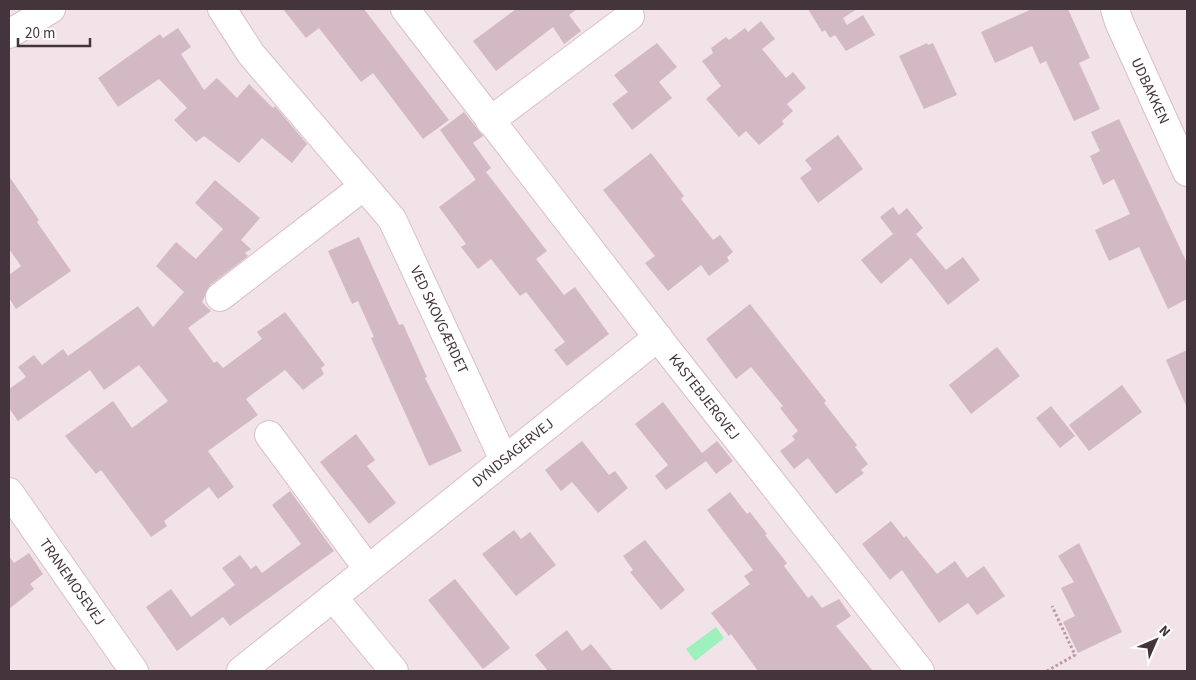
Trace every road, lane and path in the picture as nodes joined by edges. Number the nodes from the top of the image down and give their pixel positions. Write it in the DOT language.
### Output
graph roads {
  1 [pos="51,9"];
  2 [pos="222,9"];
  3 [pos="405,9"];
  4 [pos="1115,9"];
  5 [pos="630,16"];
  6 [pos="9,34"];
  7 [pos="490,121"];
  8 [pos="1187,172"];
  9 [pos="364,186"];
  10 [pos="220,298"];
  11 [pos="658,337"];
  12 [pos="268,435"];
  13 [pos="504,460"];
  14 [pos="9,492"];
  15 [pos="368,569"];
  16 [pos="333,597"];
  17 [pos="1052,606"];
  18 [pos="134,671"];
  19 [pos="240,671"];
  20 [pos="394,671"];
  21 [pos="920,671"];
  22 [pos="1047,671"];
  1 -- 6 [label="street"];
  2 -- 9 [label="street, VED SKOVGÆRDET"];
  3 -- 7 [label="street, KASTEBJERGVEJ"];
  4 -- 8 [label="street, UDBAKKEN"];
  5 -- 7 [label="street"];
  7 -- 11 [label="street, KASTEBJERGVEJ"];
  9 -- 10 [label="street"];
  9 -- 13 [label="street, VED SKOVGÆRDET"];
  11 -- 13 [label="street, DYNDSAGERVEJ"];
  11 -- 21 [label="street, KASTEBJERGVEJ"];
  12 -- 15 [label="street"];
  13 -- 15 [label="street, DYNDSAGERVEJ"];
  14 -- 18 [label="street, TRANEMOSEVEJ"];
  15 -- 16 [label="street, DYNDSAGERVEJ"];
  16 -- 19 [label="street, DYNDSAGERVEJ"];
  16 -- 20 [label="street"];
  17 -- 22 [label="path"];
}
